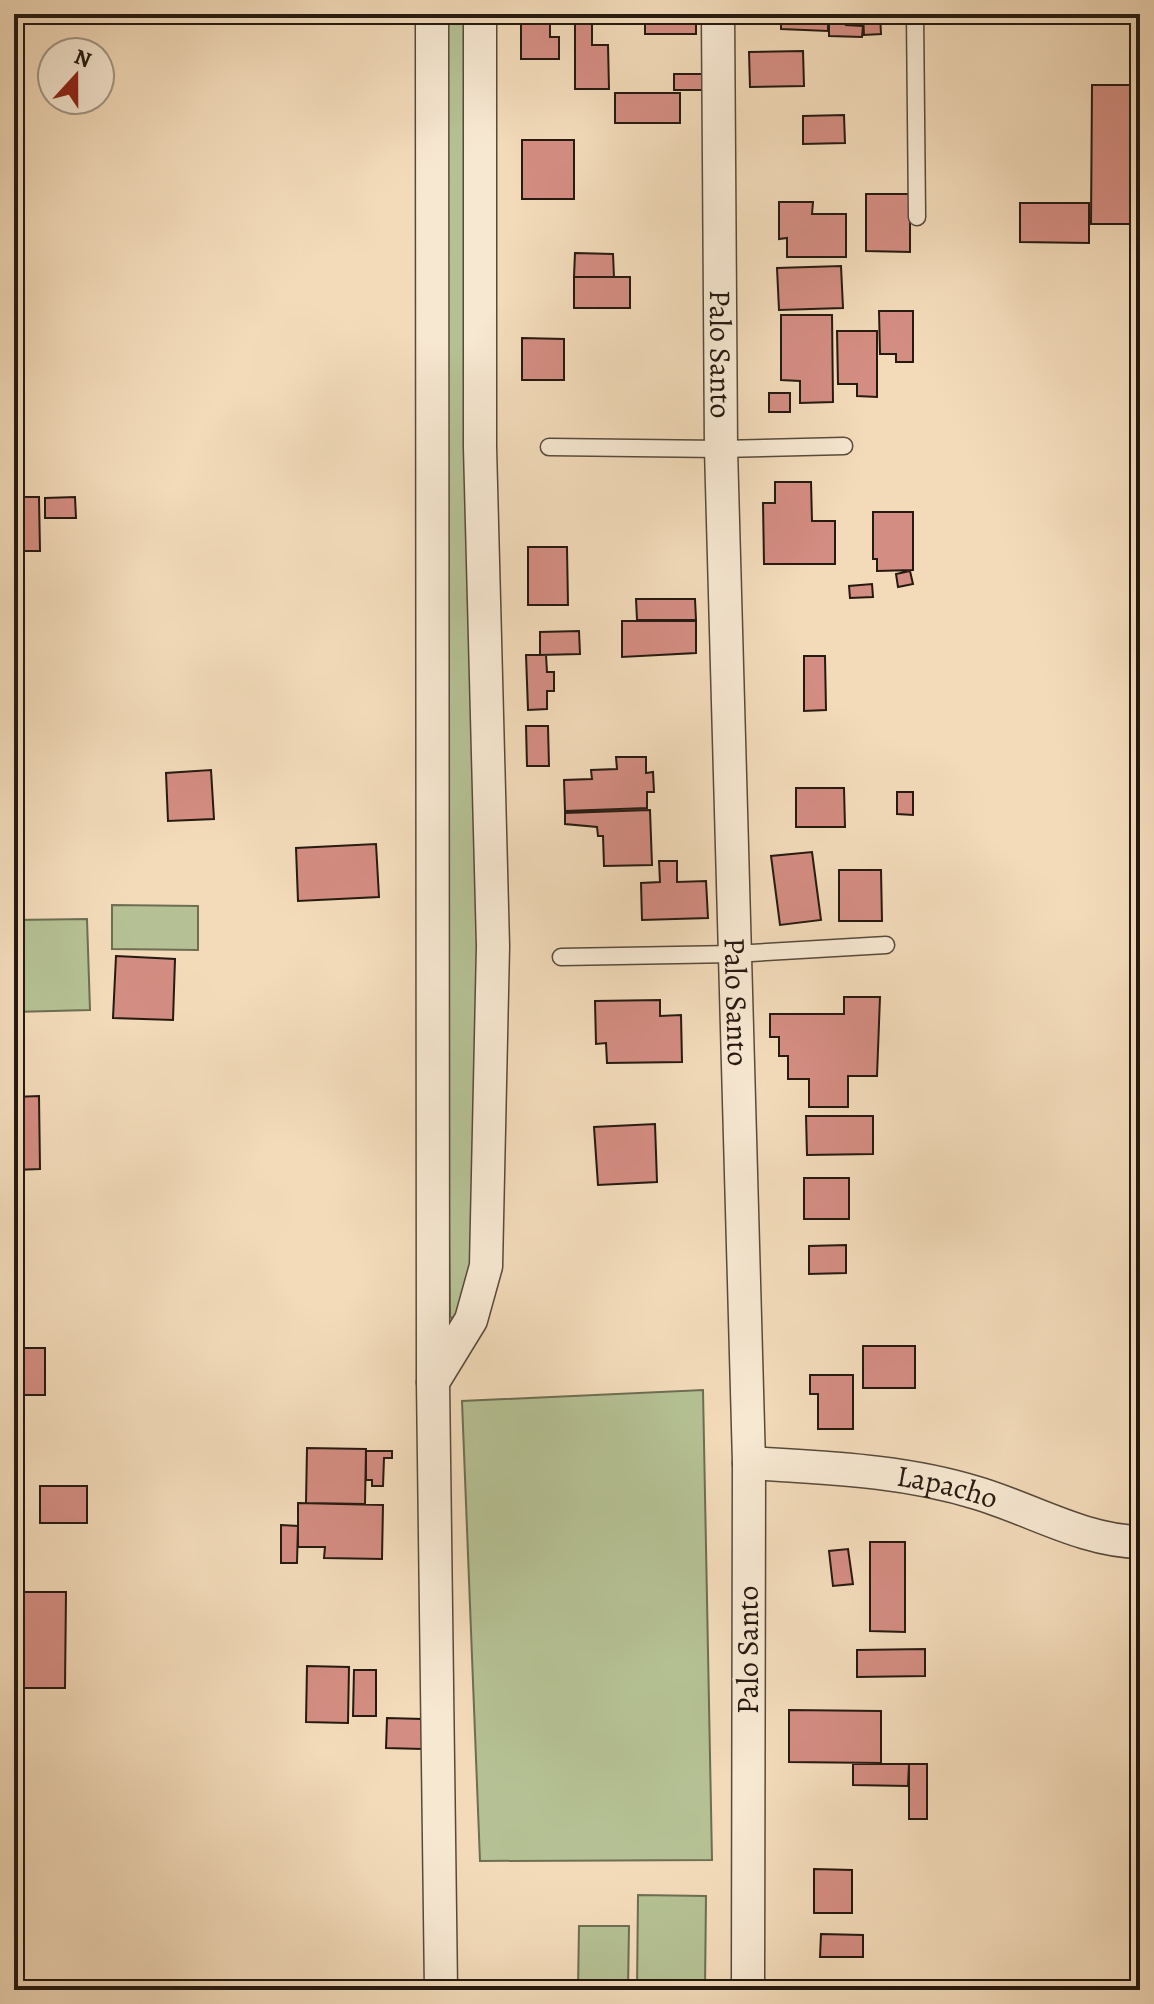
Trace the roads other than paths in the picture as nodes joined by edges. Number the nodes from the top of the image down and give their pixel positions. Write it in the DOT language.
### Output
graph roads {
  1 [pos="432,14"];
  2 [pos="480,14"];
  3 [pos="718,14"];
  4 [pos="915,14"];
  5 [pos="917,217"];
  6 [pos="844,446"];
  7 [pos="549,447"];
  8 [pos="721,449"];
  9 [pos="886,945"];
  10 [pos="734,954"];
  11 [pos="561,957"];
  12 [pos="433,1382"];
  13 [pos="749,1463"];
  14 [pos="1140,1542"];
  15 [pos="441,1990"];
  16 [pos="748,1990"];
  1 -- 12 [label="street"];
  2 -- 12 [label="street"];
  3 -- 8 [label="street, Palo Santo"];
  4 -- 5 [label="lane"];
  6 -- 8 [label="lane"];
  7 -- 8 [label="lane"];
  8 -- 10 [label="street, Palo Santo"];
  9 -- 10 [label="lane"];
  10 -- 11 [label="lane"];
  10 -- 13 [label="street, Palo Santo"];
  12 -- 15 [label="street"];
  13 -- 14 [label="street, Lapacho"];
  13 -- 16 [label="street, Palo Santo"];
}
